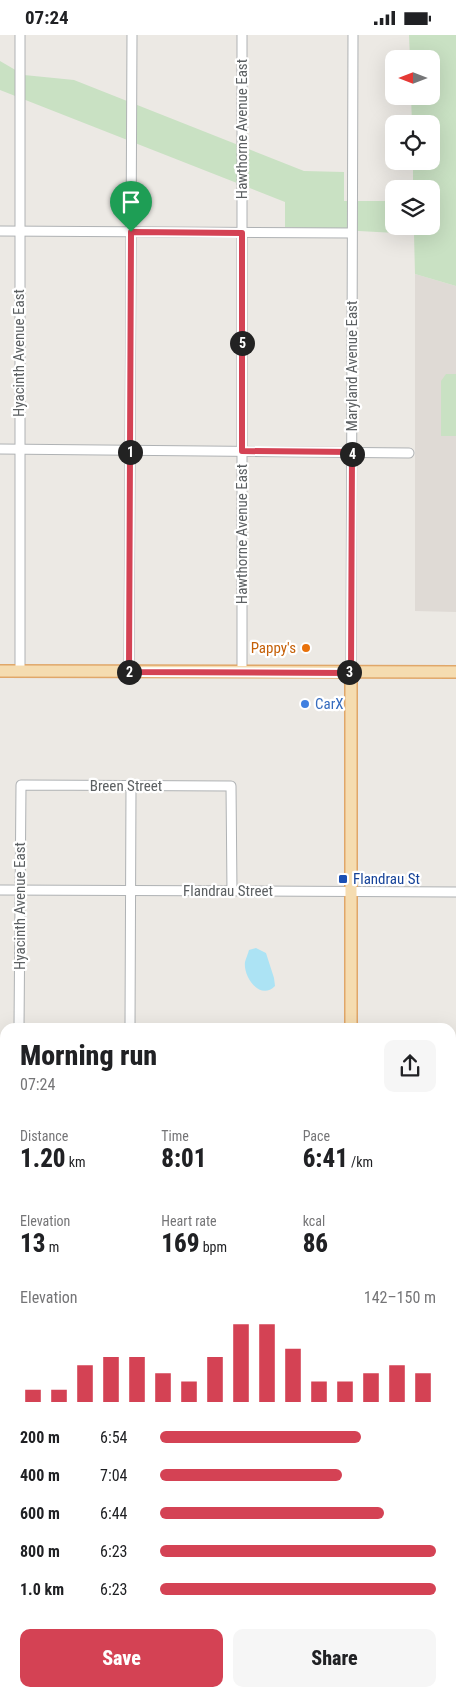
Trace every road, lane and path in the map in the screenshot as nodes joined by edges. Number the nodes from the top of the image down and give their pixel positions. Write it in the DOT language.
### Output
graph roads {
  1 [pos="20,35"];
  2 [pos="132,35"];
  3 [pos="242,35"];
  4 [pos="353,35"];
  5 [pos="0,231"];
  6 [pos="20,231"];
  7 [pos="131,232"];
  8 [pos="242,233"];
  9 [pos="351,233"];
  10 [pos="0,449"];
  11 [pos="19,449"];
  12 [pos="130,450"];
  13 [pos="242,451"];
  14 [pos="352,452"];
  15 [pos="408,453"];
  16 [pos="0,671"];
  17 [pos="20,671"];
  18 [pos="129,672"];
  19 [pos="242,672"];
  20 [pos="456,672"];
  21 [pos="351,673"];
  22 [pos="21,785"];
  23 [pos="131,787"];
  24 [pos="0,890"];
  25 [pos="20,890"];
  26 [pos="131,891"];
  27 [pos="232,891"];
  28 [pos="351,892"];
  29 [pos="456,892"];
  30 [pos="19,1023"];
  31 [pos="130,1023"];
  32 [pos="351,1023"];
  1 -- 6 [label="street, Hyacinth Avenue East"];
  2 -- 7 [label="street"];
  3 -- 8 [label="street, Hawthorne Avenue East"];
  4 -- 9 [label="street, Maryland Avenue East"];
  5 -- 6 [label="street"];
  6 -- 7 [label="street"];
  6 -- 11 [label="street, Hyacinth Avenue East"];
  7 -- 8 [label="street"];
  7 -- 12 [label="street"];
  8 -- 9 [label="street"];
  8 -- 13 [label="street, Hawthorne Avenue East"];
  9 -- 14 [label="street, Maryland Avenue East"];
  10 -- 11 [label="street"];
  11 -- 12 [label="street"];
  11 -- 17 [label="street, Hyacinth Avenue East"];
  12 -- 13 [label="street"];
  12 -- 18 [label="street"];
  13 -- 14 [label="street"];
  13 -- 19 [label="street, Hawthorne Avenue East"];
  14 -- 15 [label="street"];
  14 -- 21 [label="street, Maryland Avenue East"];
  16 -- 17 [label="main road"];
  17 -- 18 [label="main road"];
  18 -- 19 [label="main road"];
  19 -- 21 [label="main road"];
  20 -- 21 [label="main road"];
  21 -- 28 [label="main road, Maryland Avenue East"];
  22 -- 23 [label="street, Breen Street"];
  22 -- 25 [label="street, Hyacinth Avenue East"];
  23 -- 26 [label="street"];
  23 -- 27 [label="street, Breen Street"];
  24 -- 25 [label="street, Flandrau Street"];
  25 -- 26 [label="street, Flandrau Street"];
  25 -- 30 [label="street, Hyacinth Avenue East"];
  26 -- 27 [label="street, Flandrau Street"];
  26 -- 31 [label="street"];
  27 -- 28 [label="street, Flandrau Street"];
  28 -- 29 [label="street, Flandrau Street"];
  28 -- 32 [label="main road, Maryland Avenue East"];
}
